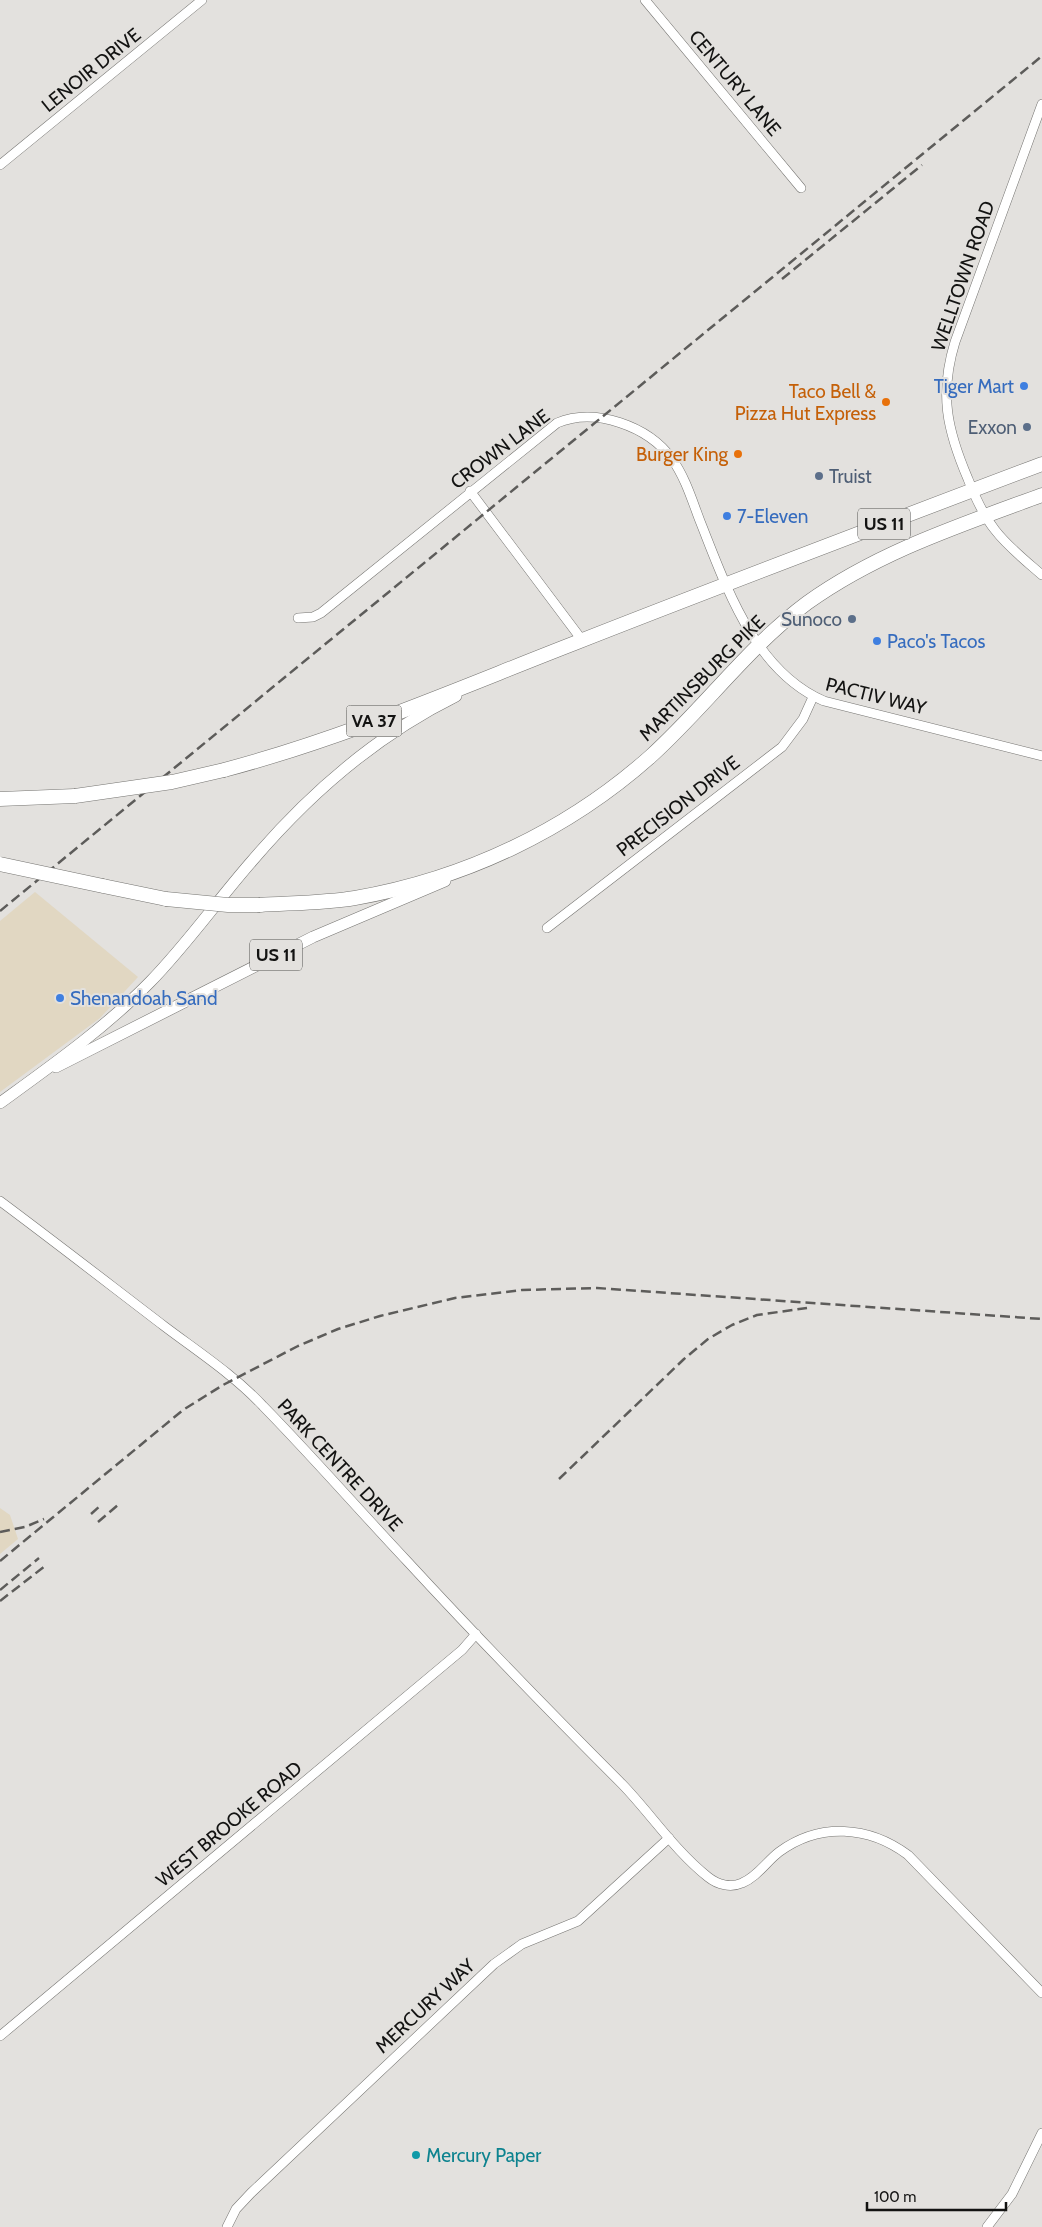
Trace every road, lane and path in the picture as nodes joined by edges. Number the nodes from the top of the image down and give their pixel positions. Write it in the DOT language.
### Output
graph roads {
  1 [pos="202,0"];
  2 [pos="645,0"];
  3 [pos="1042,104"];
  4 [pos="0,165"];
  5 [pos="801,188"];
  6 [pos="1042,464"];
  7 [pos="973,490"];
  8 [pos="470,491"];
  9 [pos="1042,495"];
  10 [pos="986,516"];
  11 [pos="1042,575"];
  12 [pos="726,584"];
  13 [pos="298,618"];
  14 [pos="582,640"];
  15 [pos="759,645"];
  16 [pos="520,664"];
  17 [pos="813,696"];
  18 [pos="1042,756"];
  19 [pos="0,799"];
  20 [pos="532,839"];
  21 [pos="0,864"];
  22 [pos="547,928"];
  23 [pos="26,1084"];
  24 [pos="0,1103"];
  25 [pos="0,1201"];
  26 [pos="476,1634"];
  27 [pos="669,1838"];
  28 [pos="1042,1993"];
  29 [pos="0,2036"];
  30 [pos="1042,2133"];
  31 [pos="227,2227"];
  32 [pos="987,2227"];
  1 -- 4 [label="street, LENOIR DRIVE"];
  2 -- 5 [label="street, CENTURY LANE"];
  3 -- 7 [label="street, WELLTOWN ROAD"];
  6 -- 7 [label="highway, US 11"];
  7 -- 10 [label="street, WELLTOWN ROAD"];
  7 -- 12 [label="highway, US 11"];
  8 -- 12 [label="street, CROWN LANE"];
  8 -- 13 [label="street, CROWN LANE"];
  8 -- 14 [label="street"];
  9 -- 10 [label="highway, MARTINSBURG PIKE / US 11"];
  10 -- 11 [label="street, WELLTOWN ROAD"];
  10 -- 15 [label="highway, MARTINSBURG PIKE / US 11"];
  12 -- 14 [label="highway, US 11"];
  12 -- 15 [label="street, PACTIV WAY"];
  14 -- 16 [label="highway, US 11"];
  15 -- 17 [label="street, PACTIV WAY"];
  15 -- 20 [label="highway, MARTINSBURG PIKE / US 11"];
  16 -- 19 [label="highway, VA 37, bridge"];
  16 -- 23 [label="main road, US 11"];
  17 -- 18 [label="street, PACTIV WAY"];
  17 -- 22 [label="street, PRECISION DRIVE"];
  20 -- 21 [label="highway, MARTINSBURG PIKE, bridge"];
  20 -- 23 [label="main road, US 11"];
  23 -- 24 [label="main road, US 11"];
  25 -- 26 [label="street, PARK CENTRE DRIVE"];
  26 -- 27 [label="street, PARK CENTRE DRIVE"];
  26 -- 29 [label="street, WEST BROOKE ROAD"];
  27 -- 28 [label="street, PARK CENTRE DRIVE"];
  27 -- 31 [label="street, MERCURY WAY"];
  30 -- 32 [label="street"];
}
